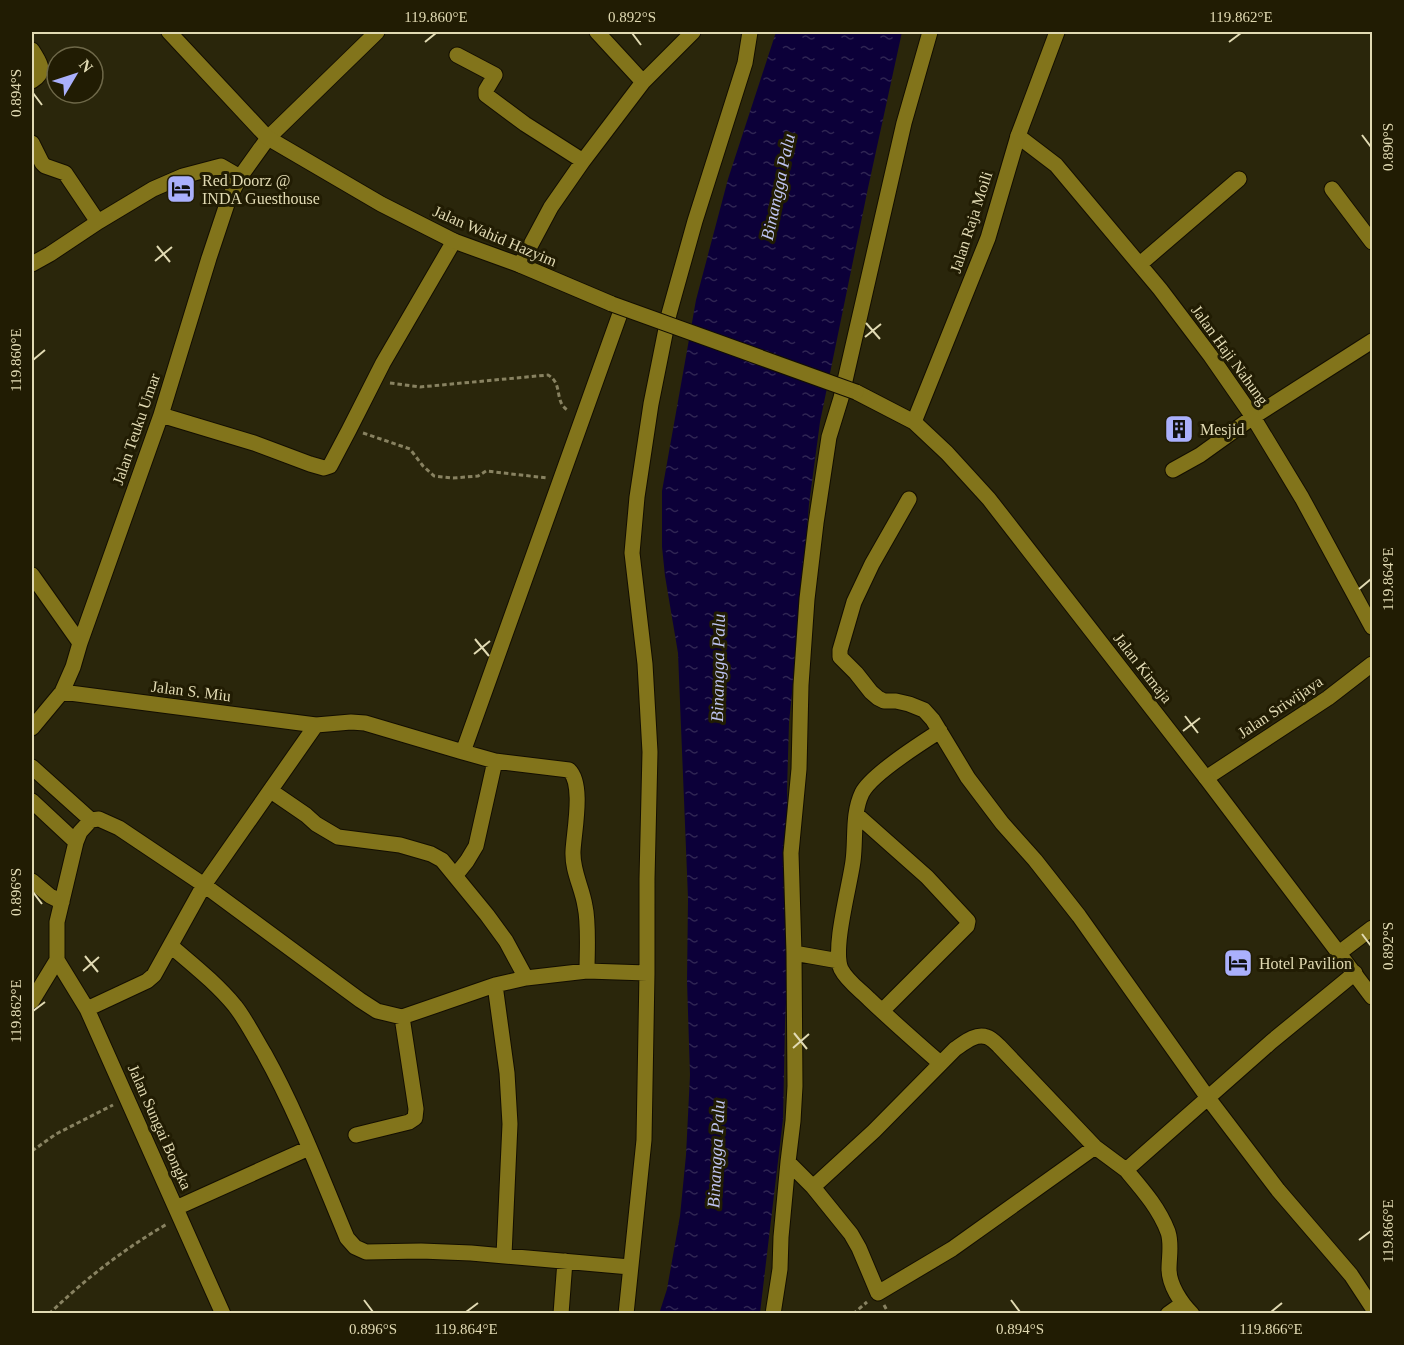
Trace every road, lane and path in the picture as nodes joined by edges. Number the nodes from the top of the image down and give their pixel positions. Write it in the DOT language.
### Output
graph roads {
  1 [pos="169,32"];
  2 [pos="377,32"];
  3 [pos="597,32"];
  4 [pos="693,32"];
  5 [pos="750,32"];
  6 [pos="930,32"];
  7 [pos="1056,32"];
  8 [pos="32,50"];
  9 [pos="457,55"];
  10 [pos="32,81"];
  11 [pos="643,82"];
  12 [pos="1018,136"];
  13 [pos="268,138"];
  14 [pos="32,143"];
  15 [pos="583,160"];
  16 [pos="240,177"];
  17 [pos="1239,179"];
  18 [pos="1332,189"];
  19 [pos="98,222"];
  20 [pos="454,241"];
  21 [pos="1372,242"];
  22 [pos="32,264"];
  23 [pos="1140,264"];
  24 [pos="520,265"];
  25 [pos="617,306"];
  26 [pos="1372,341"];
  27 [pos="374,381"];
  28 [pos="856,392"];
  29 [pos="161,415"];
  30 [pos="584,416"];
  31 [pos="1253,417"];
  32 [pos="914,422"];
  33 [pos="350,428"];
  34 [pos="1173,470"];
  35 [pos="561,480"];
  36 [pos="909,498"];
  37 [pos="32,575"];
  38 [pos="1372,627"];
  39 [pos="80,643"];
  40 [pos="1372,664"];
  41 [pos="62,692"];
  42 [pos="316,725"];
  43 [pos="32,728"];
  44 [pos="940,731"];
  45 [pos="464,752"];
  46 [pos="495,761"];
  47 [pos="32,767"];
  48 [pos="1206,778"];
  49 [pos="271,791"];
  50 [pos="32,801"];
  51 [pos="856,814"];
  52 [pos="91,820"];
  53 [pos="76,843"];
  54 [pos="455,876"];
  55 [pos="32,881"];
  56 [pos="204,885"];
  57 [pos="62,902"];
  58 [pos="1372,928"];
  59 [pos="171,946"];
  60 [pos="794,953"];
  61 [pos="1339,953"];
  62 [pos="57,960"];
  63 [pos="839,962"];
  64 [pos="587,971"];
  65 [pos="647,973"];
  66 [pos="1355,973"];
  67 [pos="526,978"];
  68 [pos="495,985"];
  69 [pos="1372,997"];
  70 [pos="32,1001"];
  71 [pos="87,1009"];
  72 [pos="882,1011"];
  73 [pos="402,1017"];
  74 [pos="940,1063"];
  75 [pos="127,1098"];
  76 [pos="1208,1098"];
  77 [pos="356,1135"];
  78 [pos="1095,1147"];
  79 [pos="309,1148"];
  80 [pos="32,1151"];
  81 [pos="788,1162"];
  82 [pos="1126,1170"];
  83 [pos="813,1187"];
  84 [pos="178,1212"];
  85 [pos="504,1255"];
  86 [pos="565,1262"];
  87 [pos="630,1267"];
  88 [pos="1372,1307"];
  89 [pos="1187,1309"];
  90 [pos="49,1314"];
  91 [pos="223,1314"];
  92 [pos="561,1314"];
  93 [pos="626,1314"];
  94 [pos="773,1314"];
  95 [pos="1168,1314"];
  1 -- 13 [label="street, Jalan Wahid Hazyim"];
  2 -- 13 [label="street, Jalan Teuku Umar"];
  3 -- 11 [label="street"];
  4 -- 11 [label="street"];
  5 -- 65 [label="street"];
  6 -- 60 [label="street"];
  7 -- 12 [label="street, Jalan Raja Moili"];
  8 -- 10 [label="street"];
  9 -- 15 [label="street"];
  11 -- 15 [label="street"];
  12 -- 23 [label="street, Jalan Haji Nahung"];
  12 -- 32 [label="street, Jalan Raja Moili"];
  13 -- 16 [label="street, Jalan Teuku Umar"];
  13 -- 20 [label="street, Jalan Wahid Hazyim"];
  14 -- 19 [label="street"];
  15 -- 24 [label="street"];
  16 -- 19 [label="street"];
  16 -- 29 [label="street, Jalan Teuku Umar"];
  17 -- 23 [label="street"];
  18 -- 21 [label="street"];
  19 -- 22 [label="street"];
  20 -- 24 [label="street, Jalan Wahid Hazyim"];
  20 -- 27 [label="street"];
  23 -- 31 [label="street, Jalan Haji Nahung"];
  24 -- 25 [label="street, Jalan Wahid Hazyim"];
  25 -- 28 [label="street, Jalan Wahid Hazyim, bridge"];
  25 -- 30 [label="street"];
  26 -- 31 [label="street"];
  27 -- 30 [label="path"];
  27 -- 33 [label="street"];
  28 -- 32 [label="street, Jalan Kimaja"];
  29 -- 33 [label="street"];
  29 -- 39 [label="street, Jalan Teuku Umar"];
  30 -- 35 [label="street"];
  31 -- 34 [label="street"];
  31 -- 38 [label="street, Jalan Haji Nahung"];
  32 -- 48 [label="street, Jalan Kimaja"];
  33 -- 35 [label="path"];
  35 -- 45 [label="street"];
  36 -- 44 [label="street"];
  37 -- 39 [label="street"];
  39 -- 41 [label="street, Jalan Teuku Umar"];
  40 -- 48 [label="street, Jalan Sriwijaya"];
  41 -- 42 [label="street, Jalan S. Miu"];
  41 -- 43 [label="street, Jalan Teuku Umar"];
  42 -- 45 [label="street, Jalan S. Miu"];
  42 -- 49 [label="street"];
  44 -- 51 [label="street"];
  44 -- 76 [label="street"];
  45 -- 46 [label="street, Jalan S. Miu"];
  46 -- 54 [label="street"];
  46 -- 64 [label="street, Jalan S. Miu"];
  47 -- 52 [label="street"];
  48 -- 61 [label="street, Jalan Kimaja"];
  49 -- 54 [label="street"];
  49 -- 56 [label="street"];
  50 -- 53 [label="street"];
  51 -- 63 [label="street"];
  51 -- 72 [label="street"];
  52 -- 53 [label="street"];
  52 -- 56 [label="street"];
  53 -- 57 [label="street"];
  54 -- 67 [label="street"];
  55 -- 57 [label="street"];
  56 -- 59 [label="street"];
  56 -- 73 [label="street"];
  57 -- 62 [label="street"];
  58 -- 61 [label="street"];
  59 -- 71 [label="street"];
  59 -- 79 [label="street"];
  60 -- 63 [label="street"];
  60 -- 81 [label="street"];
  61 -- 66 [label="street, Jalan Kimaja"];
  62 -- 70 [label="street"];
  62 -- 71 [label="street, Jalan Sungai Bongka"];
  63 -- 72 [label="street"];
  64 -- 65 [label="street"];
  64 -- 67 [label="street"];
  65 -- 87 [label="street"];
  66 -- 69 [label="street, Jalan Kimaja"];
  66 -- 76 [label="street"];
  67 -- 68 [label="street"];
  68 -- 73 [label="street"];
  68 -- 85 [label="street"];
  71 -- 75 [label="street, Jalan Sungai Bongka"];
  72 -- 74 [label="street"];
  73 -- 77 [label="street"];
  74 -- 78 [label="street"];
  74 -- 83 [label="street"];
  75 -- 80 [label="path"];
  75 -- 84 [label="street, Jalan Sungai Bongka"];
  76 -- 82 [label="street"];
  76 -- 88 [label="street"];
  78 -- 82 [label="street"];
  78 -- 83 [label="street"];
  79 -- 84 [label="street"];
  79 -- 85 [label="street"];
  81 -- 83 [label="street"];
  81 -- 94 [label="street"];
  82 -- 89 [label="street"];
  84 -- 90 [label="path"];
  84 -- 91 [label="street, Jalan Sungai Bongka"];
  85 -- 86 [label="street"];
  86 -- 87 [label="street"];
  86 -- 92 [label="street"];
  87 -- 93 [label="street"];
  89 -- 95 [label="street"];
}
